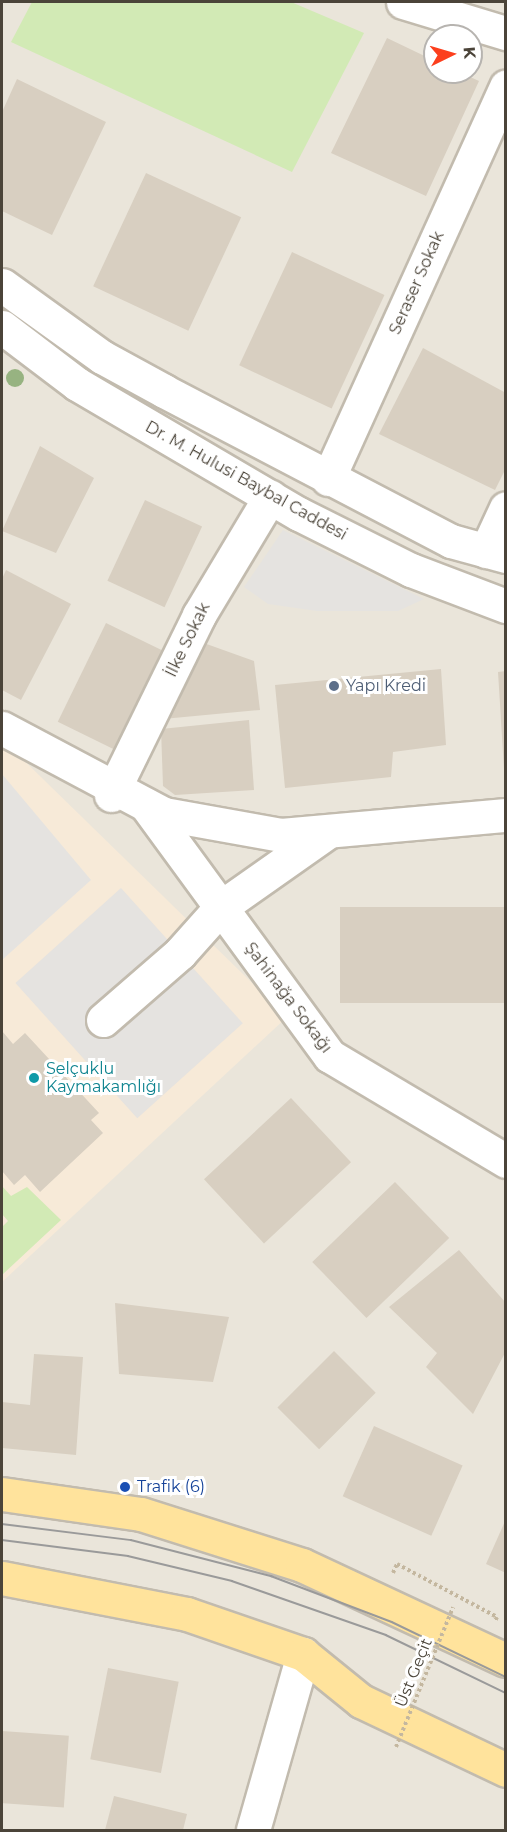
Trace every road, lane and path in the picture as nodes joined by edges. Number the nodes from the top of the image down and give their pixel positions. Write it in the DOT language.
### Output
graph roads {
  1 [pos="403,2"];
  2 [pos="506,33"];
  3 [pos="506,87"];
  4 [pos="2,285"];
  5 [pos="2,327"];
  6 [pos="328,479"];
  7 [pos="270,497"];
  8 [pos="506,508"];
  9 [pos="496,554"];
  10 [pos="506,606"];
  11 [pos="2,728"];
  12 [pos="112,791"];
  13 [pos="146,805"];
  14 [pos="506,815"];
  15 [pos="331,830"];
  16 [pos="221,907"];
  17 [pos="103,1020"];
  18 [pos="506,1161"];
  19 [pos="2,1494"];
  20 [pos="2,1578"];
  21 [pos="453,1607"];
  22 [pos="303,1654"];
  23 [pos="506,1660"];
  24 [pos="396,1747"];
  25 [pos="506,1770"];
  26 [pos="253,1830"];
  1 -- 2 [label="street"];
  3 -- 6 [label="street, Seraser Sokak"];
  4 -- 6 [label="street"];
  5 -- 7 [label="street, Dr. M. Hulusi Baybal Caddesi"];
  6 -- 9 [label="street"];
  7 -- 10 [label="street, Dr. M. Hulusi Baybal Caddesi"];
  7 -- 12 [label="street, İlke Sokak"];
  8 -- 9 [label="street"];
  11 -- 12 [label="street"];
  12 -- 13 [label="street"];
  13 -- 15 [label="street"];
  13 -- 16 [label="street, Şahinağa Sokağı"];
  14 -- 15 [label="street"];
  15 -- 16 [label="street"];
  16 -- 17 [label="street"];
  16 -- 18 [label="street, Şahinağa Sokağı"];
  19 -- 23 [label="main road"];
  20 -- 22 [label="main road"];
  21 -- 24 [label="path, Üst Geçit, bridge"];
  22 -- 25 [label="main road"];
  22 -- 26 [label="street"];
}
